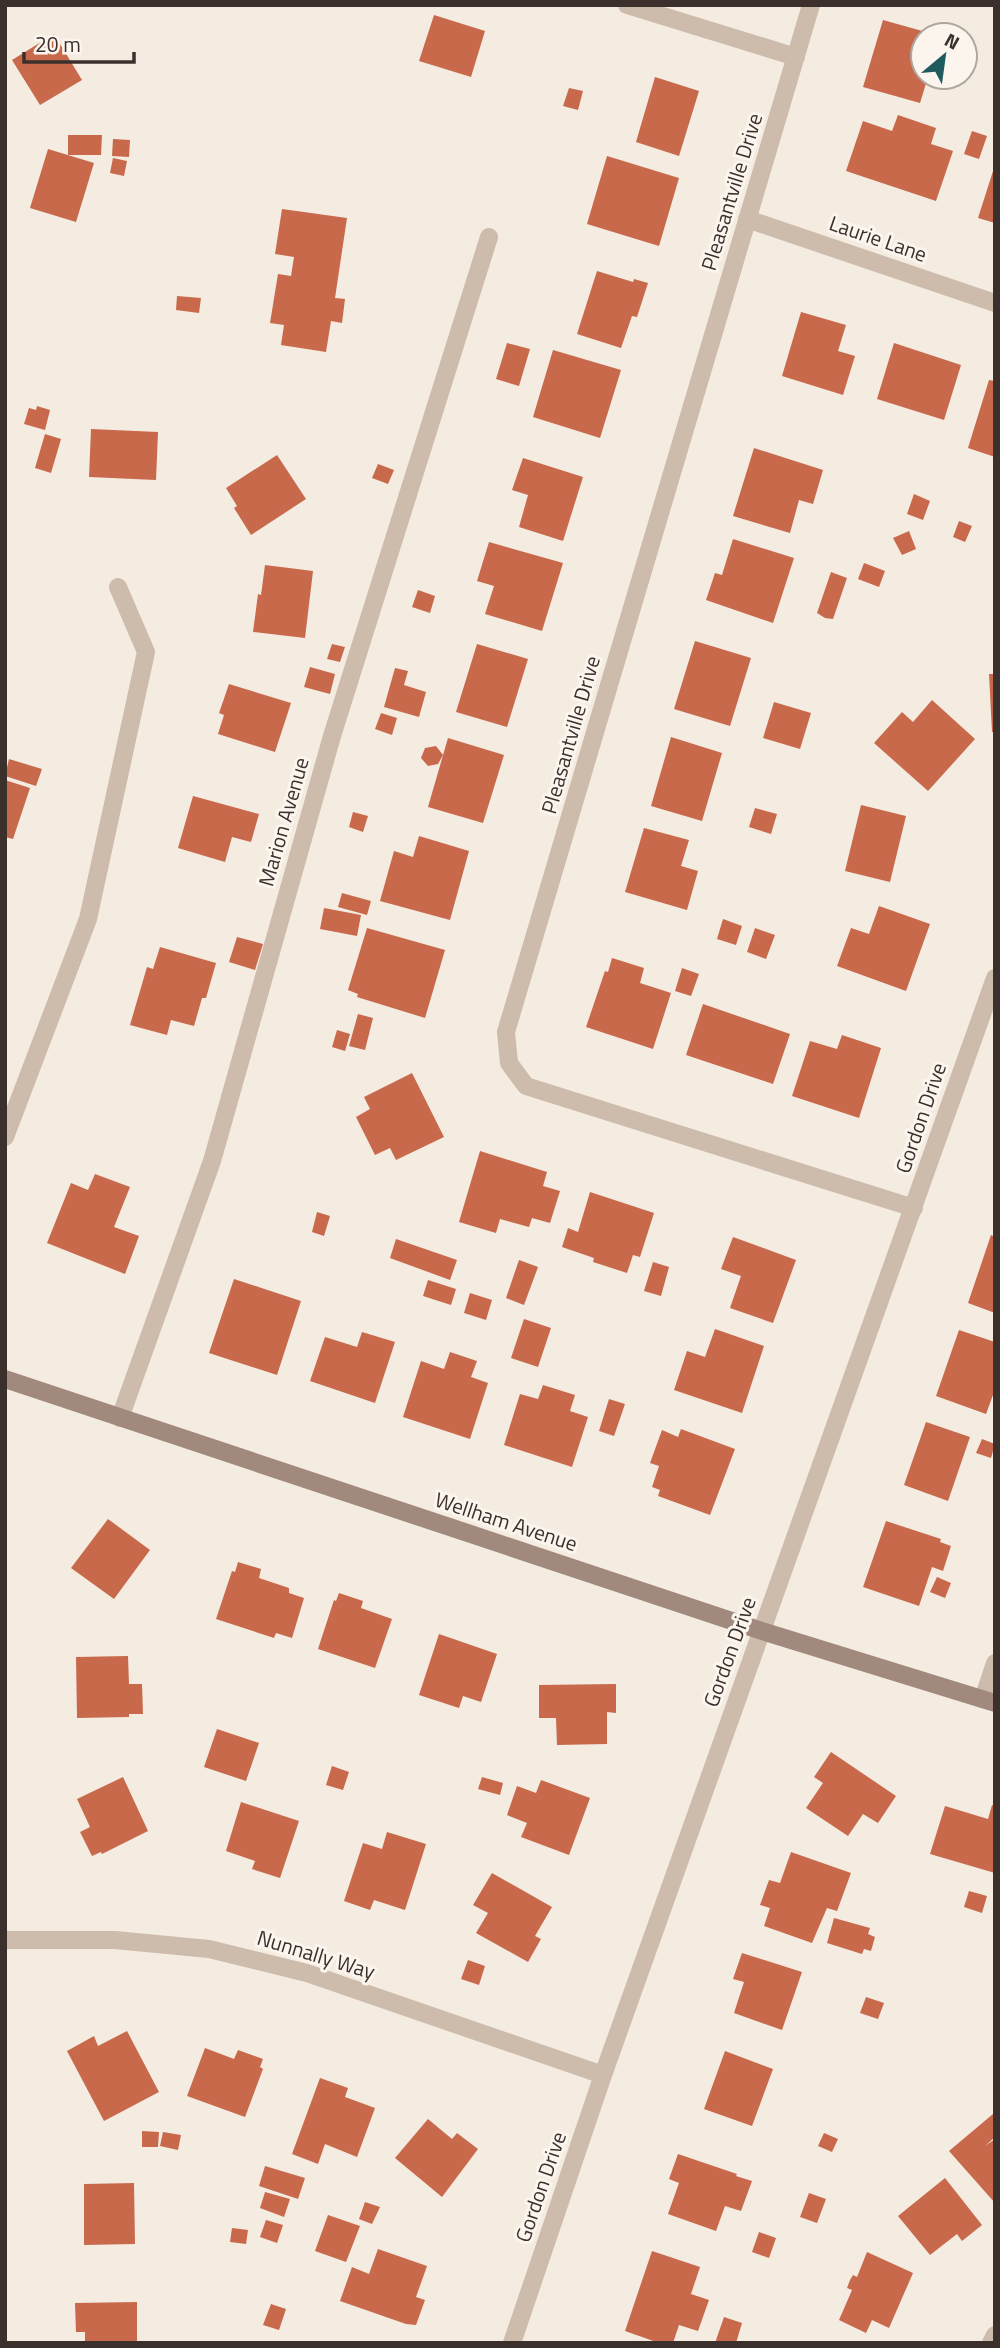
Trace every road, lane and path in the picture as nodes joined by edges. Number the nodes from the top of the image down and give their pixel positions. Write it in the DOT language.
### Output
graph roads {
  1 [pos="627,5"];
  2 [pos="811,5"];
  3 [pos="796,57"];
  4 [pos="747,219"];
  5 [pos="489,237"];
  6 [pos="995,303"];
  7 [pos="118,587"];
  8 [pos="995,978"];
  9 [pos="5,1137"];
  10 [pos="914,1208"];
  11 [pos="5,1379"];
  12 [pos="120,1418"];
  13 [pos="762,1631"];
  14 [pos="995,1663"];
  15 [pos="989,1701"];
  16 [pos="5,1940"];
  17 [pos="603,2075"];
  18 [pos="995,2335"];
  19 [pos="512,2343"];
  20 [pos="991,2343"];
  1 -- 3 [label="street"];
  2 -- 3 [label="street, Pleasantville Drive"];
  3 -- 4 [label="street, Pleasantville Drive"];
  4 -- 6 [label="street, Laurie Lane"];
  4 -- 10 [label="street, Pleasantville Drive"];
  5 -- 12 [label="street, Marion Avenue"];
  7 -- 9 [label="street"];
  8 -- 10 [label="street, Gordon Drive"];
  10 -- 13 [label="street, Gordon Drive"];
  11 -- 12 [label="street, Wellham Avenue"];
  12 -- 13 [label="street, Wellham Avenue"];
  13 -- 15 [label="street, Wellham Avenue"];
  13 -- 17 [label="street, Gordon Drive"];
  14 -- 15 [label="street"];
  16 -- 17 [label="street, Nunnally Way"];
  17 -- 19 [label="street, Gordon Drive"];
  18 -- 20 [label="street"];
}
